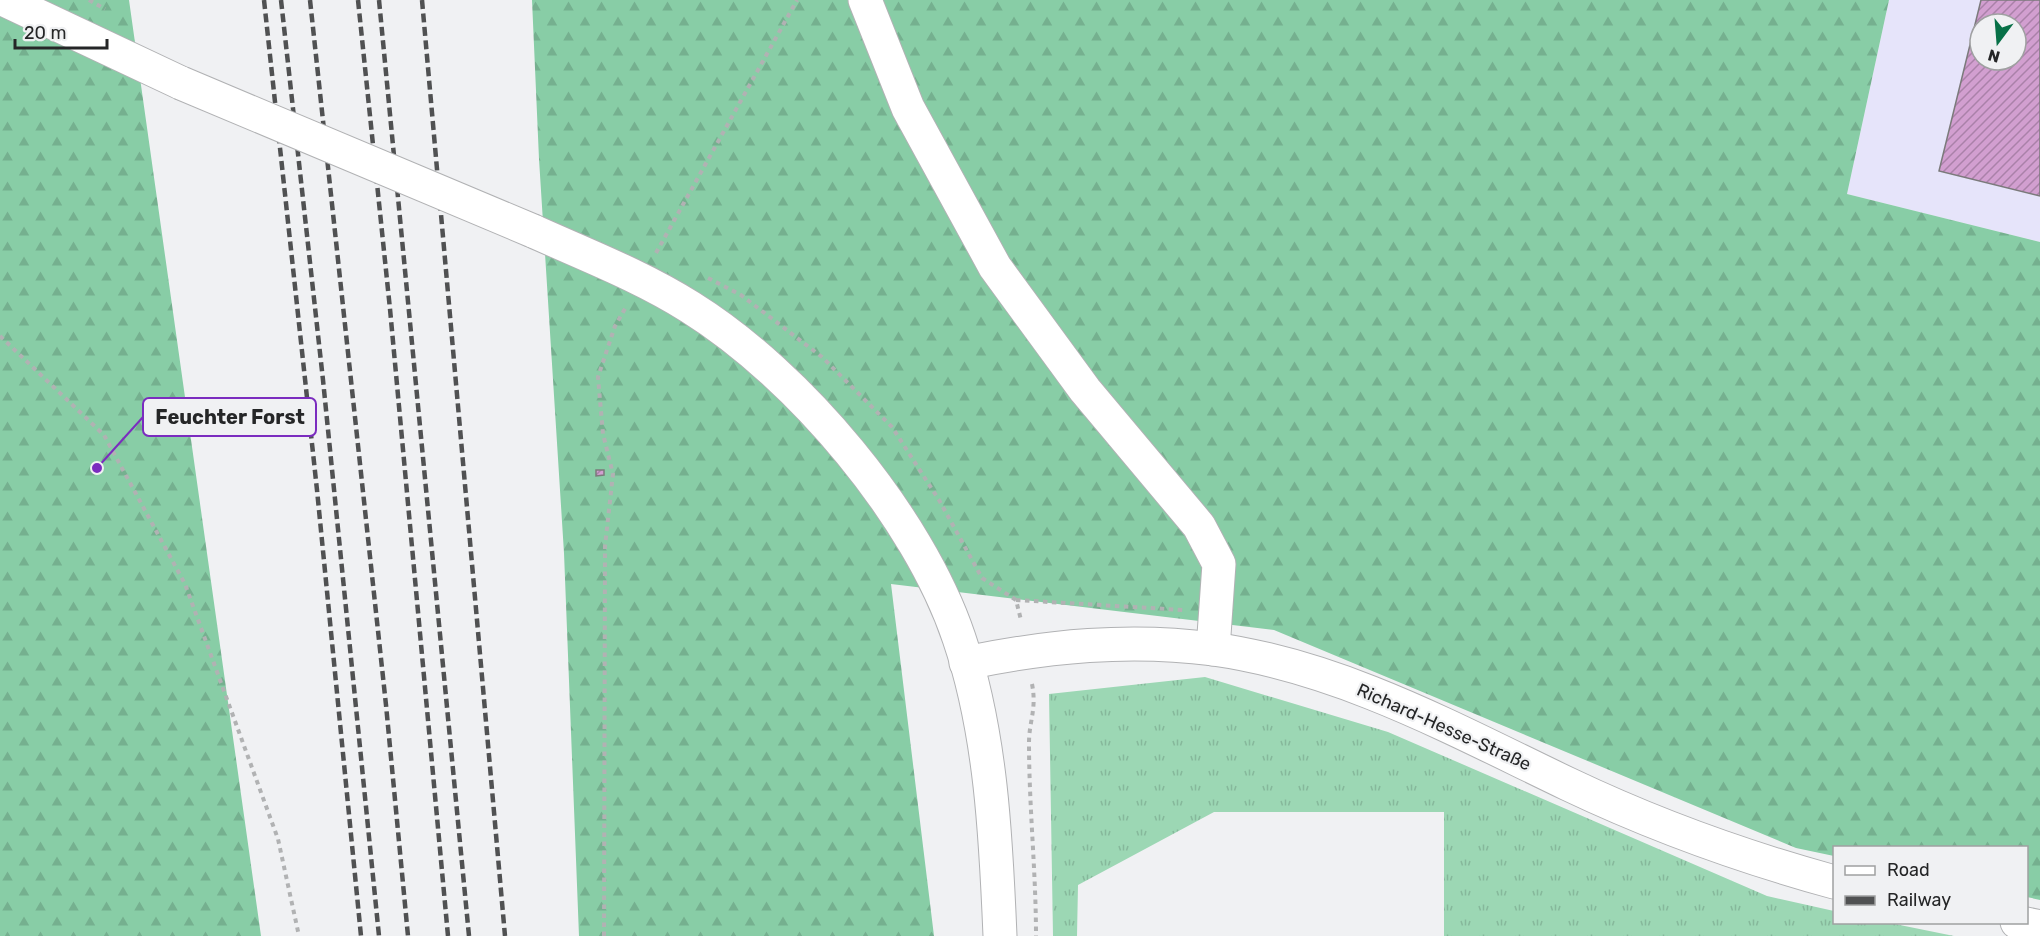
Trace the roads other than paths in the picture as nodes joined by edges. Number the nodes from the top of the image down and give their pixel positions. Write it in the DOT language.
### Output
graph roads {
  1 [pos="5,0"];
  2 [pos="865,0"];
  3 [pos="1213,650"];
  4 [pos="966,663"];
  5 [pos="1833,882"];
  6 [pos="1000,936"];
  1 -- 4 [label="street, bridge"];
  2 -- 3 [label="street"];
  3 -- 4 [label="street, Richard-Hesse-Straße"];
  3 -- 5 [label="street, Richard-Hesse-Straße"];
  4 -- 6 [label="street"];
}
